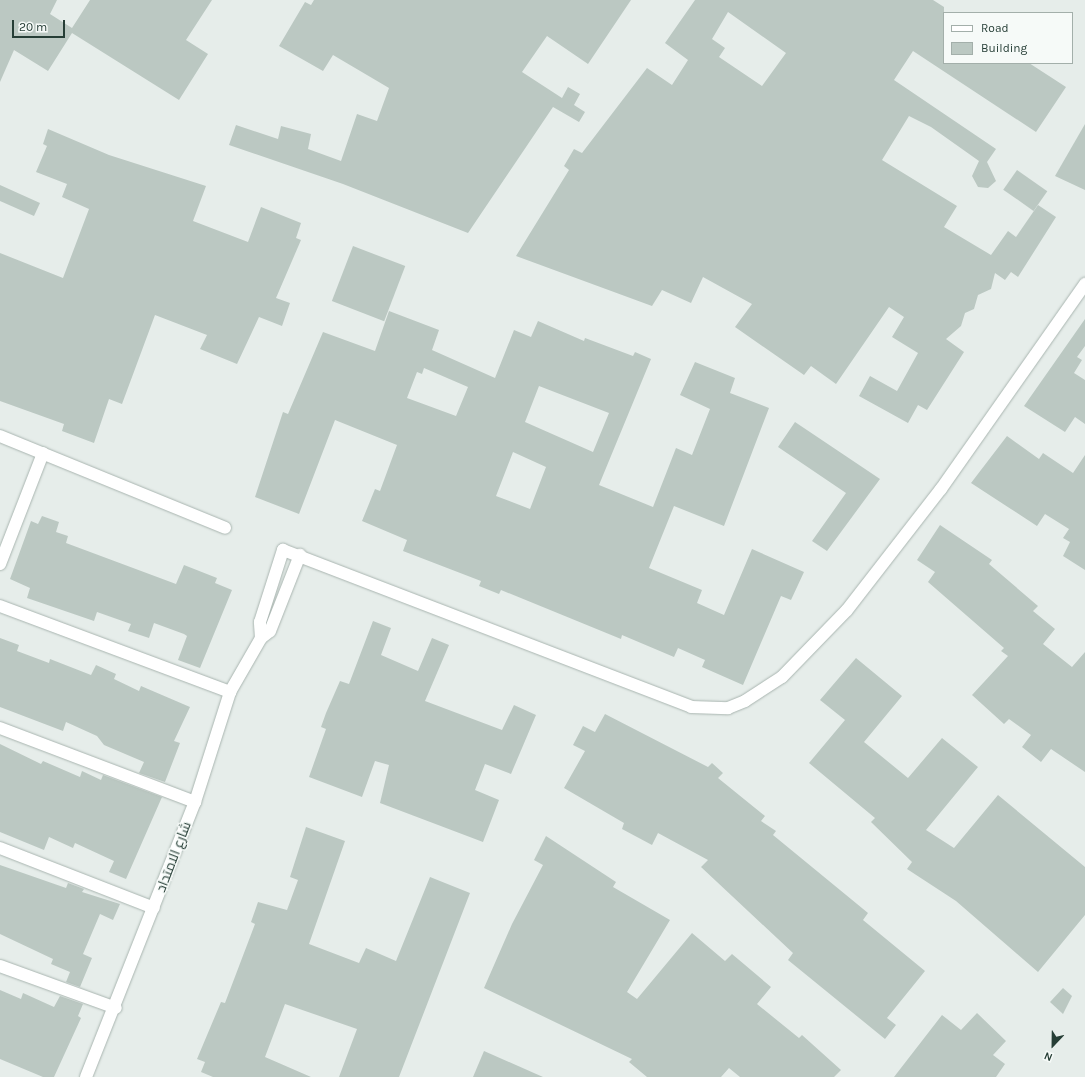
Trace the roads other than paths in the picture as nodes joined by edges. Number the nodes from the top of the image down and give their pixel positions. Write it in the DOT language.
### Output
graph roads {
  1 [pos="1085,284"];
  2 [pos="0,436"];
  3 [pos="43,453"];
  4 [pos="224,528"];
  5 [pos="300,555"];
  6 [pos="0,564"];
  7 [pos="0,606"];
  8 [pos="261,638"];
  9 [pos="230,692"];
  10 [pos="0,728"];
  11 [pos="195,802"];
  12 [pos="0,848"];
  13 [pos="154,908"];
  14 [pos="0,966"];
  15 [pos="116,1008"];
  16 [pos="86,1077"];
  1 -- 5 [label="street"];
  2 -- 3 [label="street"];
  3 -- 4 [label="street"];
  3 -- 6 [label="street"];
  5 -- 8 [label="street, شارع الامتداد"];
  5 -- 8 [label="street, شارع الامتداد"];
  7 -- 9 [label="street"];
  8 -- 9 [label="street, شارع الامتداد"];
  9 -- 11 [label="street, شارع الامتداد"];
  10 -- 11 [label="street"];
  11 -- 13 [label="street, شارع الامتداد"];
  12 -- 13 [label="street"];
  13 -- 15 [label="street, شارع الامتداد"];
  14 -- 15 [label="street"];
  15 -- 16 [label="street, شارع الامتداد"];
}
